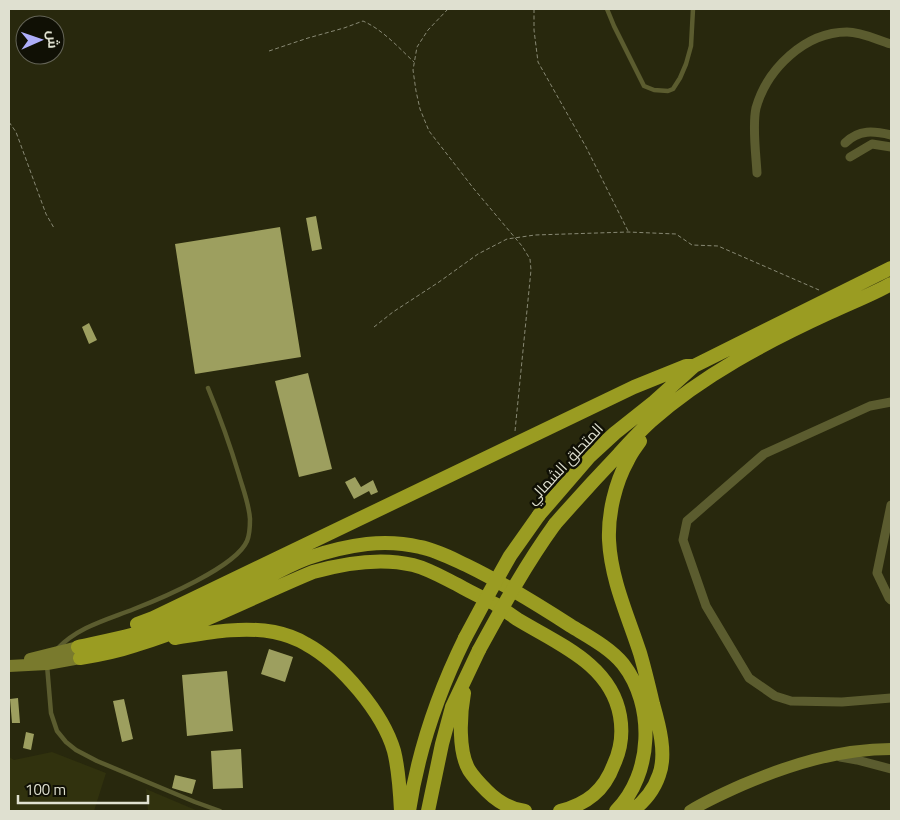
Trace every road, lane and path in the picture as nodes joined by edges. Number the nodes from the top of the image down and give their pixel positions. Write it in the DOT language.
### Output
graph roads {
  1 [pos="448,9"];
  2 [pos="534,9"];
  3 [pos="607,9"];
  4 [pos="693,9"];
  5 [pos="891,44"];
  6 [pos="269,51"];
  7 [pos="414,62"];
  8 [pos="9,122"];
  9 [pos="891,135"];
  10 [pos="845,143"];
  11 [pos="891,147"];
  12 [pos="850,157"];
  13 [pos="756,173"];
  14 [pos="54,228"];
  15 [pos="628,232"];
  16 [pos="515,238"];
  17 [pos="891,268"];
  18 [pos="891,284"];
  19 [pos="834,296"];
  20 [pos="374,327"];
  21 [pos="694,366"];
  22 [pos="208,388"];
  23 [pos="891,402"];
  24 [pos="651,421"];
  25 [pos="513,445"];
  26 [pos="891,505"];
  27 [pos="891,600"];
  28 [pos="150,641"];
  29 [pos="79,652"];
  30 [pos="49,658"];
  31 [pos="9,665"];
  32 [pos="467,676"];
  33 [pos="891,698"];
  34 [pos="891,749"];
  35 [pos="832,756"];
  36 [pos="891,769"];
  37 [pos="220,811"];
  38 [pos="401,811"];
  39 [pos="409,811"];
  40 [pos="428,811"];
  41 [pos="524,811"];
  42 [pos="560,811"];
  43 [pos="616,811"];
  44 [pos="632,811"];
  45 [pos="690,811"];
  1 -- 7 [label="path"];
  2 -- 15 [label="path"];
  3 -- 4 [label="lane"];
  5 -- 13 [label="street"];
  6 -- 7 [label="path"];
  7 -- 16 [label="path"];
  8 -- 14 [label="path"];
  9 -- 10 [label="street"];
  11 -- 12 [label="street"];
  15 -- 16 [label="path"];
  15 -- 19 [label="path"];
  16 -- 20 [label="path"];
  16 -- 25 [label="path"];
  17 -- 19 [label="highway, المتحلق الشمالي"];
  18 -- 24 [label="highway"];
  19 -- 21 [label="highway, المتحلق الشمالي"];
  21 -- 25 [label="highway"];
  21 -- 39 [label="highway, المتحلق الشمالي, bridge"];
  22 -- 30 [label="lane"];
  23 -- 33 [label="street"];
  24 -- 32 [label="highway, bridge"];
  24 -- 44 [label="highway"];
  25 -- 29 [label="highway"];
  26 -- 27 [label="street"];
  28 -- 29 [label="highway"];
  28 -- 38 [label="highway"];
  28 -- 42 [label="highway"];
  29 -- 30 [label="main road"];
  29 -- 43 [label="highway"];
  30 -- 31 [label="main road"];
  30 -- 37 [label="lane"];
  32 -- 40 [label="highway"];
  32 -- 41 [label="highway"];
  34 -- 35 [label="main road"];
  35 -- 36 [label="street"];
  35 -- 45 [label="main road"];
}
